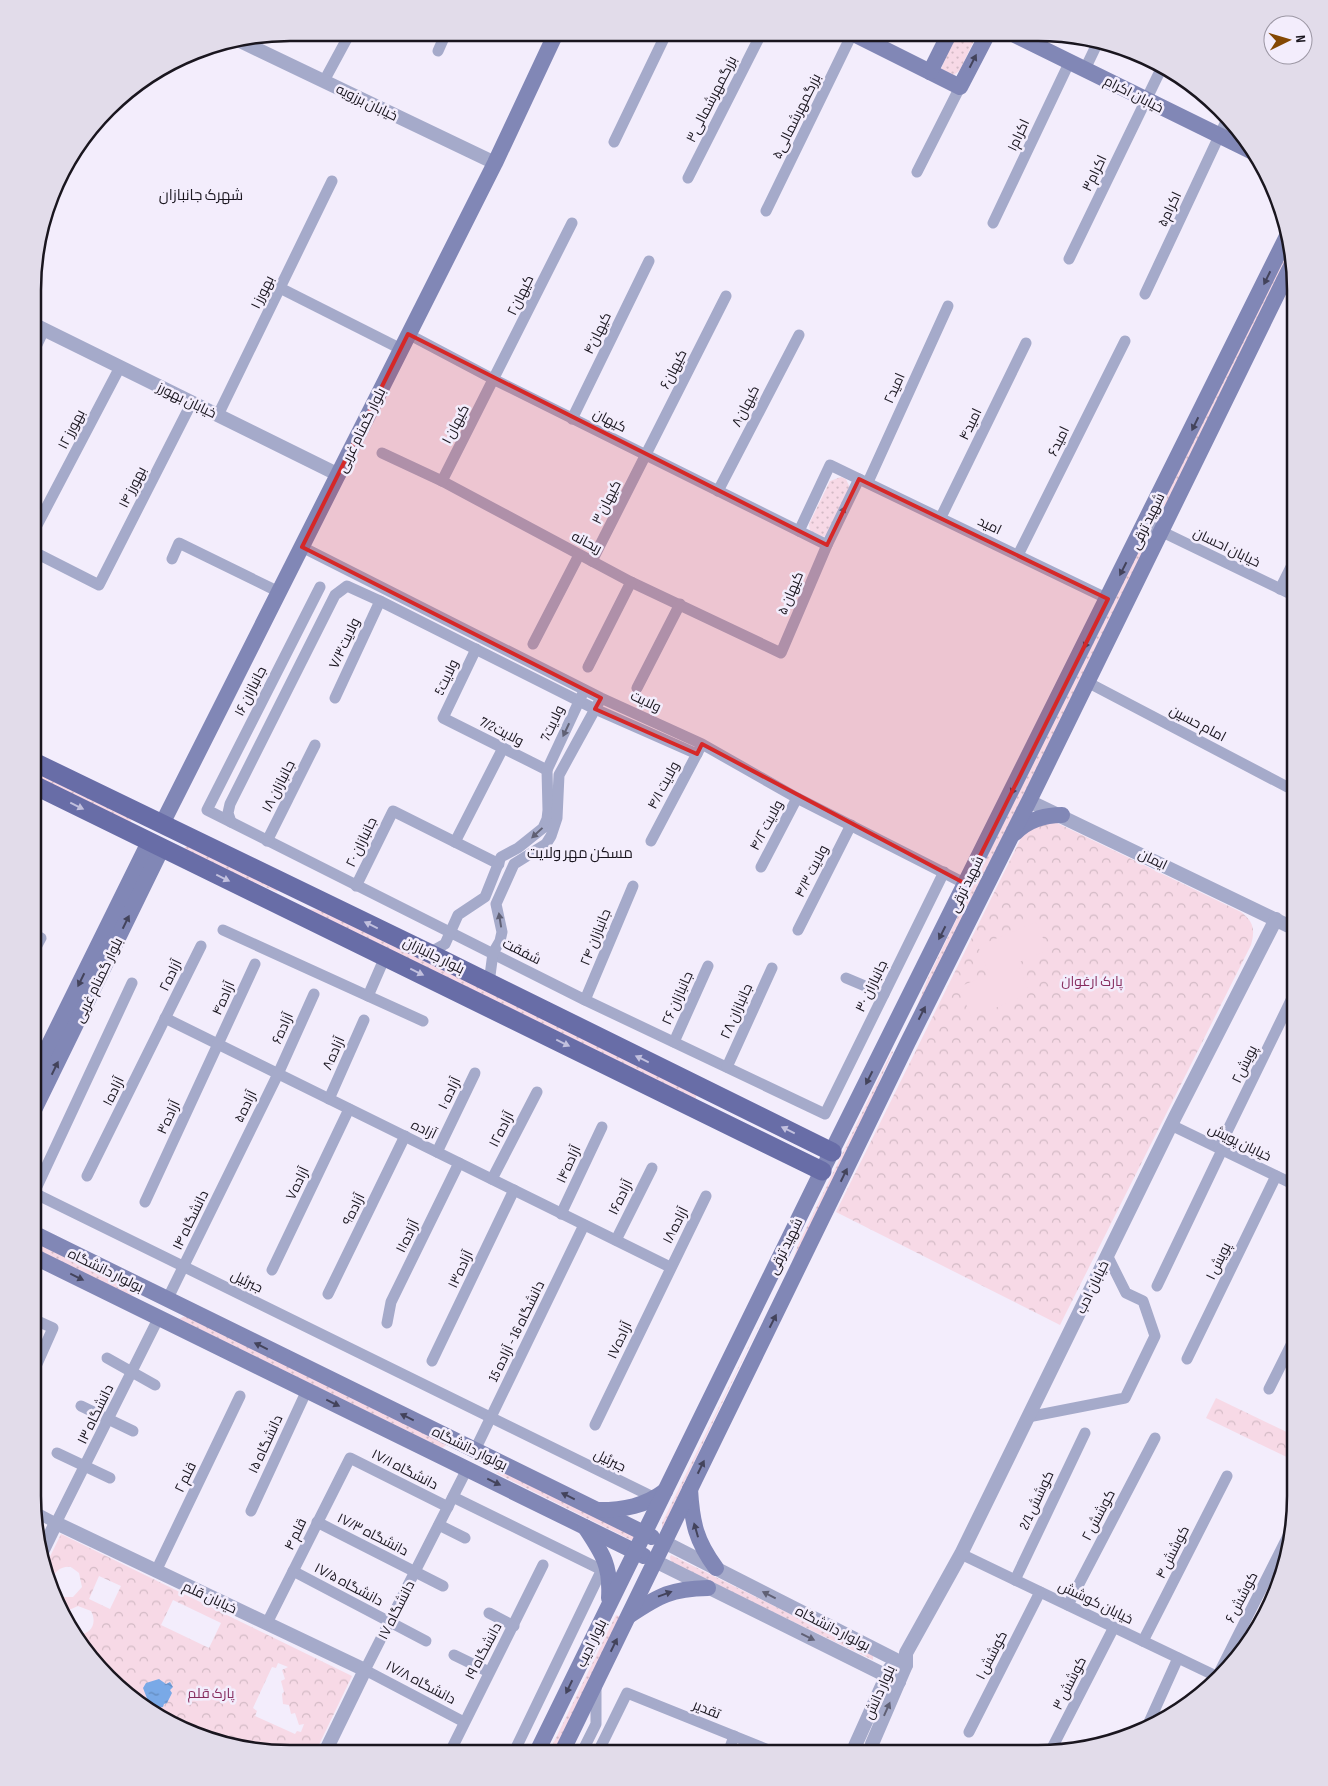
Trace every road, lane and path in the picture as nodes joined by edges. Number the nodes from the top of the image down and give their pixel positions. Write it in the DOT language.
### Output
graph roads {
  1 [pos="346,41"];
  2 [pos="442,41"];
  3 [pos="552,41"];
  4 [pos="663,41"];
  5 [pos="757,41"];
  6 [pos="850,41"];
  7 [pos="867,41"];
  8 [pos="946,41"];
  9 [pos="983,41"];
  10 [pos="1032,41"];
  11 [pos="248,45"];
  12 [pos="1095,48"];
  13 [pos="438,51"];
  14 [pos="1070,61"];
  15 [pos="1085,69"];
  16 [pos="930,72"];
  17 [pos="1159,73"];
  18 [pos="324,81"];
  19 [pos="960,87"];
  20 [pos="1146,100"];
  21 [pos="1225,126"];
  22 [pos="1220,137"];
  23 [pos="614,142"];
  24 [pos="1241,146"];
  25 [pos="495,163"];
  26 [pos="917,172"];
  27 [pos="688,178"];
  28 [pos="332,181"];
  29 [pos="766,211"];
  30 [pos="993,222"];
  31 [pos="572,223"];
  32 [pos="1283,245"];
  33 [pos="1069,259"];
  34 [pos="649,261"];
  35 [pos="1286,276"];
  36 [pos="280,288"];
  37 [pos="1145,294"];
  38 [pos="726,296"];
  39 [pos="948,306"];
  40 [pos="41,328"];
  41 [pos="408,334"];
  42 [pos="799,335"];
  43 [pos="1124,341"];
  44 [pos="1026,343"];
  45 [pos="401,349"];
  46 [pos="120,367"];
  47 [pos="494,380"];
  48 [pos="192,402"];
  49 [pos="218,416"];
  50 [pos="572,419"];
  51 [pos="382,453"];
  52 [pos="646,455"];
  53 [pos="339,475"];
  54 [pos="863,480"];
  55 [pos="442,481"];
  56 [pos="718,491"];
  57 [pos="41,518"];
  58 [pos="941,518"];
  59 [pos="1146,524"];
  60 [pos="799,531"];
  61 [pos="1161,531"];
  62 [pos="827,545"];
  63 [pos="302,547"];
  64 [pos="579,555"];
  65 [pos="1018,555"];
  66 [pos="41,556"];
  67 [pos="172,559"];
  68 [pos="592,561"];
  69 [pos="1287,575"];
  70 [pos="631,582"];
  71 [pos="320,587"];
  72 [pos="1280,589"];
  73 [pos="279,592"];
  74 [pos="1287,592"];
  75 [pos="1108,598"];
  76 [pos="380,600"];
  77 [pos="680,604"];
  78 [pos="534,644"];
  79 [pos="476,649"];
  80 [pos="781,653"];
  81 [pos="588,667"];
  82 [pos="1087,682"];
  83 [pos="637,688"];
  84 [pos="584,689"];
  85 [pos="335,698"];
  86 [pos="601,698"];
  87 [pos="579,701"];
  88 [pos="595,709"];
  89 [pos="443,718"];
  90 [pos="315,745"];
  91 [pos="504,748"];
  92 [pos="699,749"];
  93 [pos="41,765"];
  94 [pos="547,770"];
  95 [pos="1287,787"];
  96 [pos="41,789"];
  97 [pos="797,798"];
  98 [pos="1029,801"];
  99 [pos="207,810"];
  100 [pos="1062,815"];
  101 [pos="231,822"];
  102 [pos="162,824"];
  103 [pos="851,825"];
  104 [pos="1010,838"];
  105 [pos="267,841"];
  106 [pos="651,841"];
  107 [pos="455,842"];
  108 [pos="152,853"];
  109 [pos="499,864"];
  110 [pos="761,867"];
  111 [pos="944,872"];
  112 [pos="966,884"];
  113 [pos="288,885"];
  114 [pos="356,886"];
  115 [pos="633,886"];
  116 [pos="279,905"];
  117 [pos="1276,920"];
  118 [pos="1287,925"];
  119 [pos="223,930"];
  120 [pos="798,930"];
  121 [pos="450,932"];
  122 [pos="201,946"];
  123 [pos="493,952"];
  124 [pos="429,953"];
  125 [pos="385,956"];
  126 [pos="254,964"];
  127 [pos="708,966"];
  128 [pos="772,968"];
  129 [pos="846,978"];
  130 [pos="132,983"];
  131 [pos="489,983"];
  132 [pos="314,994"];
  133 [pos="884,994"];
  134 [pos="368,996"];
  135 [pos="585,1000"];
  136 [pos="1287,1009"];
  137 [pos="165,1018"];
  138 [pos="364,1020"];
  139 [pos="423,1021"];
  140 [pos="890,1036"];
  141 [pos="674,1042"];
  142 [pos="218,1044"];
  143 [pos="907,1044"];
  144 [pos="41,1062"];
  145 [pos="727,1067"];
  146 [pos="475,1073"];
  147 [pos="278,1074"];
  148 [pos="537,1092"];
  149 [pos="711,1093"];
  150 [pos="41,1095"];
  151 [pos="329,1099"];
  152 [pos="349,1109"];
  153 [pos="701,1111"];
  154 [pos="825,1114"];
  155 [pos="1172,1125"];
  156 [pos="602,1127"];
  157 [pos="405,1136"];
  158 [pos="1221,1149"];
  159 [pos="239,1152"];
  160 [pos="437,1152"];
  161 [pos="832,1152"];
  162 [pos="459,1163"];
  163 [pos="652,1168"];
  164 [pos="822,1171"];
  165 [pos="88,1176"];
  166 [pos="1276,1176"];
  167 [pos="41,1178"];
  168 [pos="492,1179"];
  169 [pos="1287,1181"];
  170 [pos="514,1190"];
  171 [pos="41,1196"];
  172 [pos="706,1196"];
  173 [pos="145,1202"];
  174 [pos="561,1214"];
  175 [pos="584,1225"];
  176 [pos="41,1237"];
  177 [pos="616,1240"];
  178 [pos="1108,1255"];
  179 [pos="41,1260"];
  180 [pos="184,1266"];
  181 [pos="670,1267"];
  182 [pos="272,1270"];
  183 [pos="1157,1286"];
  184 [pos="762,1293"];
  185 [pos="328,1294"];
  186 [pos="167,1300"];
  187 [pos="783,1302"];
  188 [pos="159,1317"];
  189 [pos="41,1323"];
  190 [pos="387,1323"];
  191 [pos="1287,1353"];
  192 [pos="41,1355"];
  193 [pos="107,1358"];
  194 [pos="1187,1359"];
  195 [pos="432,1361"];
  196 [pos="132,1372"];
  197 [pos="155,1384"];
  198 [pos="1270,1388"];
  199 [pos="307,1390"];
  200 [pos="240,1396"];
  201 [pos="81,1406"];
  202 [pos="1028,1417"];
  203 [pos="491,1418"];
  204 [pos="109,1419"];
  205 [pos="595,1425"];
  206 [pos="133,1431"];
  207 [pos="1085,1433"];
  208 [pos="1155,1438"];
  209 [pos="475,1450"];
  210 [pos="58,1452"];
  211 [pos="350,1458"];
  212 [pos="86,1466"];
  213 [pos="467,1468"];
  214 [pos="1227,1476"];
  215 [pos="110,1478"];
  216 [pos="690,1487"];
  217 [pos="660,1495"];
  218 [pos="450,1502"];
  219 [pos="598,1510"];
  220 [pos="251,1511"];
  221 [pos="42,1516"];
  222 [pos="317,1522"];
  223 [pos="56,1523"];
  224 [pos="439,1525"];
  225 [pos="585,1527"];
  226 [pos="644,1533"];
  227 [pos="465,1538"];
  228 [pos="664,1542"];
  229 [pos="46,1543"];
  230 [pos="635,1552"];
  231 [pos="961,1554"];
  232 [pos="1279,1556"];
  233 [pos="655,1561"];
  234 [pos="542,1565"];
  235 [pos="604,1565"];
  236 [pos="716,1568"];
  237 [pos="156,1571"];
  238 [pos="293,1571"];
  239 [pos="415,1572"];
  240 [pos="1015,1580"];
  241 [pos="443,1586"];
  242 [pos="708,1588"];
  243 [pos="1040,1592"];
  244 [pos="1068,1605"];
  245 [pos="608,1607"];
  246 [pos="489,1613"];
  247 [pos="628,1616"];
  248 [pos="390,1623"];
  249 [pos="267,1624"];
  250 [pos="514,1626"];
  251 [pos="1114,1627"];
  252 [pos="426,1641"];
  253 [pos="1143,1641"];
  254 [pos="1230,1654"];
  255 [pos="454,1655"];
  256 [pos="1178,1658"];
  257 [pos="902,1659"];
  258 [pos="365,1670"];
  259 [pos="489,1672"];
  260 [pos="1212,1674"];
  261 [pos="893,1679"];
  262 [pos="596,1683"];
  263 [pos="1151,1717"];
  264 [pos="464,1722"];
  265 [pos="969,1732"];
  266 [pos="734,1736"];
  267 [pos="1054,1744"];
  268 [pos="329,1745"];
  269 [pos="453,1745"];
  270 [pos="517,1745"];
  271 [pos="540,1745"];
  272 [pos="565,1745"];
  273 [pos="586,1745"];
  274 [pos="601,1745"];
  275 [pos="731,1745"];
  276 [pos="756,1745"];
  277 [pos="856,1745"];
  278 [pos="872,1745"];
  1 -- 18 [label="street"];
  2 -- 13 [label="street"];
  3 -- 25 [label="main road, بلوار گمنام غربی"];
  4 -- 23 [label="street"];
  5 -- 27 [label="street, بزرگمهرشمالی۳"];
  6 -- 29 [label="street, بزرگمهرشمالی۵"];
  7 -- 16 [label="main road"];
  8 -- 16 [label="main road"];
  19 -- 9 [label="main road, one-way"];
  10 -- 14 [label="main road, خیابان اکرام"];
  11 -- 18 [label="street, خیابان برزویه"];
  12 -- 15 [label="street"];
  14 -- 15 [label="main road, خیابان اکرام"];
  14 -- 30 [label="street, اکرام۱"];
  15 -- 20 [label="main road, خیابان اکرام"];
  16 -- 19 [label="main road"];
  17 -- 20 [label="street, اکرام۳"];
  18 -- 25 [label="street, خیابان برزویه"];
  19 -- 26 [label="street"];
  20 -- 22 [label="main road, خیابان اکرام"];
  20 -- 33 [label="street, اکرام۳"];
  21 -- 22 [label="street, اکرام۵"];
  22 -- 24 [label="main road, خیابان اکرام"];
  22 -- 37 [label="street, اکرام۵"];
  25 -- 41 [label="main road, بلوار گمنام غربی"];
  28 -- 36 [label="street, بهورز ۱"];
  31 -- 47 [label="street, کیهان۲"];
  32 -- 59 [label="main road, شهید ترقی, one-way"];
  34 -- 50 [label="street, کیهان۴"];
  35 -- 61 [label="main road, شهید ترقی"];
  36 -- 45 [label="street"];
  36 -- 49 [label="street, بهورز ۱"];
  38 -- 52 [label="street, کیهان۶"];
  39 -- 54 [label="street, امید۲"];
  40 -- 46 [label="street, خیابان بهورز"];
  41 -- 45 [label="main road, بلوار گمنام غربی"];
  41 -- 47 [label="street, کیهان"];
  42 -- 56 [label="street, کیهان۸"];
  43 -- 65 [label="street, امید۶"];
  44 -- 58 [label="street, امید۴"];
  45 -- 53 [label="main road, بلوار گمنام غربی"];
  46 -- 48 [label="street, خیابان بهورز"];
  46 -- 57 [label="street, بهورز ۱۲"];
  47 -- 50 [label="street, کیهان"];
  47 -- 55 [label="street, کیهان ۱"];
  48 -- 49 [label="street, خیابان بهورز"];
  48 -- 66 [label="street, بهورز ۱۴"];
  49 -- 53 [label="street, خیابان بهورز"];
  50 -- 52 [label="street, کیهان"];
  51 -- 55 [label="street, ریحانه"];
  52 -- 56 [label="street, کیهان"];
  52 -- 68 [label="street, کیهان ۳"];
  53 -- 63 [label="main road, بلوار گمنام غربی"];
  54 -- 58 [label="street, امید"];
  54 -- 60 [label="street, امید"];
  62 -- 54 [label="street, one-way"];
  55 -- 64 [label="street, ریحانه"];
  56 -- 60 [label="street, کیهان"];
  58 -- 65 [label="street, امید"];
  59 -- 61 [label="street, خیابان احسان"];
  59 -- 75 [label="main road, شهید ترقی, one-way"];
  60 -- 62 [label="street"];
  61 -- 72 [label="street, خیابان احسان"];
  61 -- 82 [label="main road, شهید ترقی"];
  62 -- 80 [label="street, کیهان ۵"];
  63 -- 73 [label="main road, بلوار گمنام غربی"];
  63 -- 84 [label="street, ولایت"];
  64 -- 68 [label="street, ریحانه"];
  64 -- 78 [label="street"];
  65 -- 75 [label="street, امید"];
  67 -- 73 [label="street"];
  68 -- 70 [label="street, ریحانه"];
  69 -- 72 [label="street"];
  70 -- 77 [label="street, ریحانه"];
  70 -- 81 [label="street"];
  71 -- 99 [label="street, جانبازان ۱۶"];
  72 -- 74 [label="street, خیابان احسان"];
  73 -- 102 [label="main road, بلوار گمنام غربی"];
  75 -- 112 [label="main road, شهید ترقی, one-way"];
  76 -- 79 [label="street"];
  76 -- 85 [label="street, ولایت۷/۳"];
  76 -- 101 [label="street"];
  77 -- 80 [label="street, ریحانه"];
  77 -- 83 [label="street"];
  79 -- 87 [label="street"];
  79 -- 89 [label="street, ولایت5"];
  82 -- 95 [label="street, امام حسین"];
  82 -- 98 [label="main road, شهید ترقی"];
  84 -- 86 [label="street, ولایت"];
  84 -- 87 [label="street, ولایت7"];
  86 -- 88 [label="street"];
  86 -- 92 [label="street, ولایت"];
  87 -- 88 [label="street"];
  87 -- 94 [label="street, ولایت7, one-way"];
  88 -- 92 [label="street"];
  123 -- 88 [label="street, one-way"];
  89 -- 91 [label="street, ولایت7/2"];
  90 -- 105 [label="street, جانبازان ۱۸"];
  91 -- 94 [label="street, ولایت7/2"];
  91 -- 107 [label="street"];
  92 -- 97 [label="street, ولایت"];
  92 -- 106 [label="street, ولایت ۴/۱"];
  93 -- 102 [label="main road, بلوار جانبازان"];
  94 -- 109 [label="street, one-way"];
  96 -- 108 [label="main road, بلوار جانبازان, one-way"];
  97 -- 103 [label="street, ولایت"];
  97 -- 110 [label="street, ولایت ۴/۲"];
  98 -- 100 [label="street, ایمان"];
  98 -- 104 [label="main road, شهید ترقی"];
  99 -- 101 [label="street, شفقت"];
  100 -- 104 [label="main road"];
  100 -- 117 [label="street, ایمان"];
  101 -- 105 [label="street, شفقت"];
  102 -- 113 [label="main road, بلوار جانبازان"];
  103 -- 111 [label="street, ولایت"];
  103 -- 120 [label="street, ولایت ۴/۳"];
  143 -- 104 [label="main road, شهید ترقی, one-way"];
  105 -- 114 [label="street, شفقت"];
  107 -- 109 [label="street"];
  107 -- 114 [label="street, جانبازان ۲۰"];
  108 -- 116 [label="main road, بلوار جانبازان, one-way"];
  108 -- 144 [label="main road, بلوار گمنام غربی, one-way"];
  150 -- 108 [label="main road, بلوار گمنام غربی, one-way"];
  109 -- 121 [label="street"];
  111 -- 112 [label="street, ولایت"];
  111 -- 133 [label="street, جانبازان ۳۰"];
  112 -- 140 [label="main road, شهید ترقی, one-way"];
  113 -- 116 [label="main road"];
  124 -- 113 [label="main road, بلوار جانبازان, one-way"];
  114 -- 121 [label="street, شفقت"];
  115 -- 135 [label="street, جانبازان ۲۴"];
  116 -- 125 [label="main road, بلوار جانبازان"];
  117 -- 118 [label="street, ایمان"];
  117 -- 155 [label="street, خیابان ادب"];
  119 -- 134 [label="street"];
  121 -- 123 [label="street, شفقت"];
  121 -- 124 [label="street"];
  122 -- 137 [label="street, آزاده۲"];
  123 -- 131 [label="street"];
  123 -- 135 [label="street, شفقت"];
  124 -- 131 [label="main road, بلوار جانبازان"];
  125 -- 134 [label="street"];
  125 -- 153 [label="main road, بلوار جانبازان, one-way"];
  126 -- 142 [label="street, آزاده۴"];
  127 -- 141 [label="street, جانبازان ۲۶"];
  128 -- 145 [label="street, جانبازان ۲۸"];
  129 -- 133 [label="street"];
  130 -- 167 [label="street, جبرئیل"];
  149 -- 131 [label="main road, بلوار جانبازان, one-way"];
  132 -- 147 [label="street, آزاده۶"];
  133 -- 154 [label="street, جانبازان ۳۰"];
  134 -- 139 [label="street"];
  135 -- 141 [label="street, شفقت"];
  136 -- 158 [label="street, پویش۲"];
  137 -- 142 [label="street, آزاده"];
  137 -- 165 [label="street, آزاده۱"];
  138 -- 151 [label="street, آزاده۸"];
  140 -- 143 [label="main road"];
  140 -- 161 [label="main road, شهید ترقی, one-way"];
  141 -- 145 [label="street, شفقت"];
  142 -- 147 [label="street, آزاده"];
  142 -- 173 [label="street, آزاده۳"];
  187 -- 143 [label="main road, شهید ترقی, one-way"];
  145 -- 154 [label="street, شفقت"];
  146 -- 160 [label="street, آزاده۱۰"];
  147 -- 151 [label="street, آزاده"];
  147 -- 159 [label="street, آزاده۵"];
  148 -- 168 [label="street, آزاده۱۲"];
  149 -- 153 [label="main road"];
  161 -- 149 [label="main road, بلوار جانبازان, one-way"];
  151 -- 152 [label="street, آزاده"];
  152 -- 157 [label="street, آزاده"];
  152 -- 182 [label="street, آزاده۷"];
  153 -- 164 [label="main road, بلوار جانبازان"];
  155 -- 158 [label="street, خیابان پویش"];
  155 -- 178 [label="street, خیابان ادب"];
  156 -- 174 [label="street, آزاده۱۴"];
  157 -- 160 [label="street, آزاده"];
  157 -- 185 [label="street, آزاده۹"];
  158 -- 166 [label="street, خیابان پویش"];
  158 -- 183 [label="street, پویش۲"];
  159 -- 180 [label="street, دانشگاه ۱۴"];
  160 -- 162 [label="street, آزاده"];
  161 -- 164 [label="main road, شهید ترقی"];
  162 -- 168 [label="street, آزاده"];
  162 -- 190 [label="street, آزاده۱۱"];
  163 -- 177 [label="street, آزاده۱۶"];
  164 -- 184 [label="main road, شهید ترقی"];
  166 -- 169 [label="street, خیابان پویش"];
  166 -- 194 [label="street, پویش ۱"];
  168 -- 170 [label="street, آزاده"];
  170 -- 174 [label="street, آزاده"];
  170 -- 195 [label="street, آزاده۱۳"];
  171 -- 180 [label="street, جبرئیل"];
  172 -- 181 [label="street, آزاده۱۸"];
  174 -- 175 [label="street, آزاده"];
  175 -- 177 [label="street, آزاده"];
  175 -- 203 [label="street, دانشگاه 16 - آزاده 15"];
  176 -- 186 [label="main road, بولوار دانشگاه"];
  177 -- 181 [label="street, آزاده"];
  178 -- 202 [label="street, خیابان ادب"];
  178 -- 202 [label="street"];
  179 -- 188 [label="main road, بولوار دانشگاه, one-way"];
  180 -- 186 [label="street, دانشگاه ۱۴"];
  180 -- 203 [label="street, جبرئیل"];
  181 -- 205 [label="street, آزاده۱۷"];
  184 -- 187 [label="main road"];
  184 -- 217 [label="main road, شهید ترقی"];
  209 -- 186 [label="main road, بولوار دانشگاه, one-way"];
  216 -- 187 [label="main road, شهید ترقی, one-way"];
  188 -- 196 [label="street, دانشگاه ۱۳"];
  188 -- 199 [label="main road, بولوار دانشگاه"];
  189 -- 192 [label="street"];
  191 -- 198 [label="street"];
  193 -- 196 [label="street"];
  196 -- 197 [label="street"];
  196 -- 204 [label="street, دانشگاه ۱۳"];
  199 -- 213 [label="main road, بولوار دانشگاه, one-way"];
  199 -- 220 [label="street, دانشگاه ۱۵"];
  200 -- 237 [label="street, قلم ۲"];
  201 -- 204 [label="street"];
  202 -- 231 [label="street, خیابان ادب"];
  203 -- 209 [label="street, دانشگاه 16 - آزاده 15"];
  203 -- 217 [label="street, جبرئیل"];
  204 -- 206 [label="street"];
  204 -- 212 [label="street, دانشگاه ۱۳"];
  207 -- 240 [label="street, کوشش 2/1"];
  208 -- 244 [label="street, کوشش ۲"];
  219 -- 209 [label="main road, بولوار دانشگاه, one-way"];
  210 -- 212 [label="street"];
  211 -- 218 [label="street, دانشگاه ۱۷/۱"];
  211 -- 222 [label="street, قلم ۴"];
  212 -- 215 [label="street"];
  212 -- 223 [label="street, دانشگاه ۱۳"];
  213 -- 218 [label="street, دانشگاه ۱۷"];
  213 -- 225 [label="main road, بولوار دانشگاه, one-way"];
  214 -- 253 [label="street, کوشش ۴"];
  216 -- 228 [label="main road, شهید ترقی"];
  236 -- 216 [label="main road, one-way"];
  217 -- 219 [label="main road"];
  217 -- 226 [label="main road, شهید ترقی"];
  218 -- 224 [label="street, دانشگاه ۱۷"];
  218 -- 235 [label="street, دانشگاه ۱۷/۱"];
  219 -- 226 [label="main road, بولوار دانشگاه"];
  221 -- 223 [label="street"];
  222 -- 238 [label="street, قلم ۴"];
  222 -- 239 [label="street, دانشگاه ۱۷/۳"];
  223 -- 229 [label="street"];
  223 -- 237 [label="street, خیابان قلم"];
  224 -- 227 [label="street"];
  224 -- 239 [label="street, دانشگاه ۱۷"];
  225 -- 230 [label="main road, بولوار دانشگاه"];
  225 -- 235 [label="main road"];
  226 -- 228 [label="main road, بولوار دانشگاه"];
  226 -- 230 [label="main road, بلوار ادیب"];
  228 -- 233 [label="main road, بلوار ادیب"];
  228 -- 236 [label="street, بولوار دانشگاه"];
  230 -- 233 [label="main road, بولوار دانشگاه"];
  230 -- 245 [label="main road, بلوار ادیب"];
  231 -- 240 [label="street, خیابان کوشش"];
  231 -- 257 [label="street, خیابان ادب"];
  232 -- 254 [label="street, کوشش ۶"];
  233 -- 242 [label="street, بولوار دانشگاه"];
  233 -- 247 [label="main road, بلوار ادیب"];
  234 -- 250 [label="street, دانشگاه ۱۹"];
  235 -- 245 [label="main road"];
  235 -- 270 [label="street"];
  257 -- 236 [label="street, بولوار دانشگاه, one-way"];
  237 -- 249 [label="street, خیابان قلم"];
  238 -- 248 [label="street, دانشگاه ۱۷/۵"];
  238 -- 249 [label="street, قلم ۴"];
  239 -- 241 [label="street, دانشگاه ۱۷/۳"];
  239 -- 248 [label="street, دانشگاه ۱۷"];
  240 -- 243 [label="street, خیابان کوشش"];
  247 -- 242 [label="main road, one-way"];
  242 -- 261 [label="street, بولوار دانشگاه, one-way"];
  243 -- 244 [label="street, خیابان کوشش"];
  243 -- 265 [label="street, کوشش ۱"];
  244 -- 251 [label="street, خیابان کوشش"];
  245 -- 247 [label="main road"];
  245 -- 271 [label="main road, بلوار ادیب, one-way"];
  246 -- 250 [label="street"];
  262 -- 247 [label="main road, بلوار ادیب, one-way"];
  248 -- 252 [label="street, دانشگاه ۱۷/۵"];
  248 -- 258 [label="street, دانشگاه ۱۷"];
  249 -- 258 [label="street, خیابان قلم"];
  250 -- 259 [label="street, دانشگاه ۱۹"];
  251 -- 253 [label="street, خیابان کوشش"];
  251 -- 267 [label="street, کوشش ۳"];
  253 -- 256 [label="street, خیابان کوشش"];
  255 -- 259 [label="street"];
  256 -- 260 [label="street, خیابان کوشش"];
  256 -- 263 [label="street"];
  257 -- 261 [label="street, بلوار دانش"];
  258 -- 264 [label="street, دانشگاه ۱۷/۸"];
  258 -- 268 [label="street, دانشگاه ۱۷"];
  259 -- 264 [label="street, دانشگاه ۱۹"];
  261 -- 277 [label="street, بلوار دانش"];
  278 -- 261 [label="street, بلوار دانش, one-way"];
  262 -- 272 [label="main road, بلوار ادیب"];
  262 -- 273 [label="street"];
  264 -- 269 [label="street, دانشگاه ۱۹"];
  266 -- 274 [label="street, تقدیر"];
  266 -- 275 [label="street"];
  266 -- 276 [label="street, تقدیر"];
}
